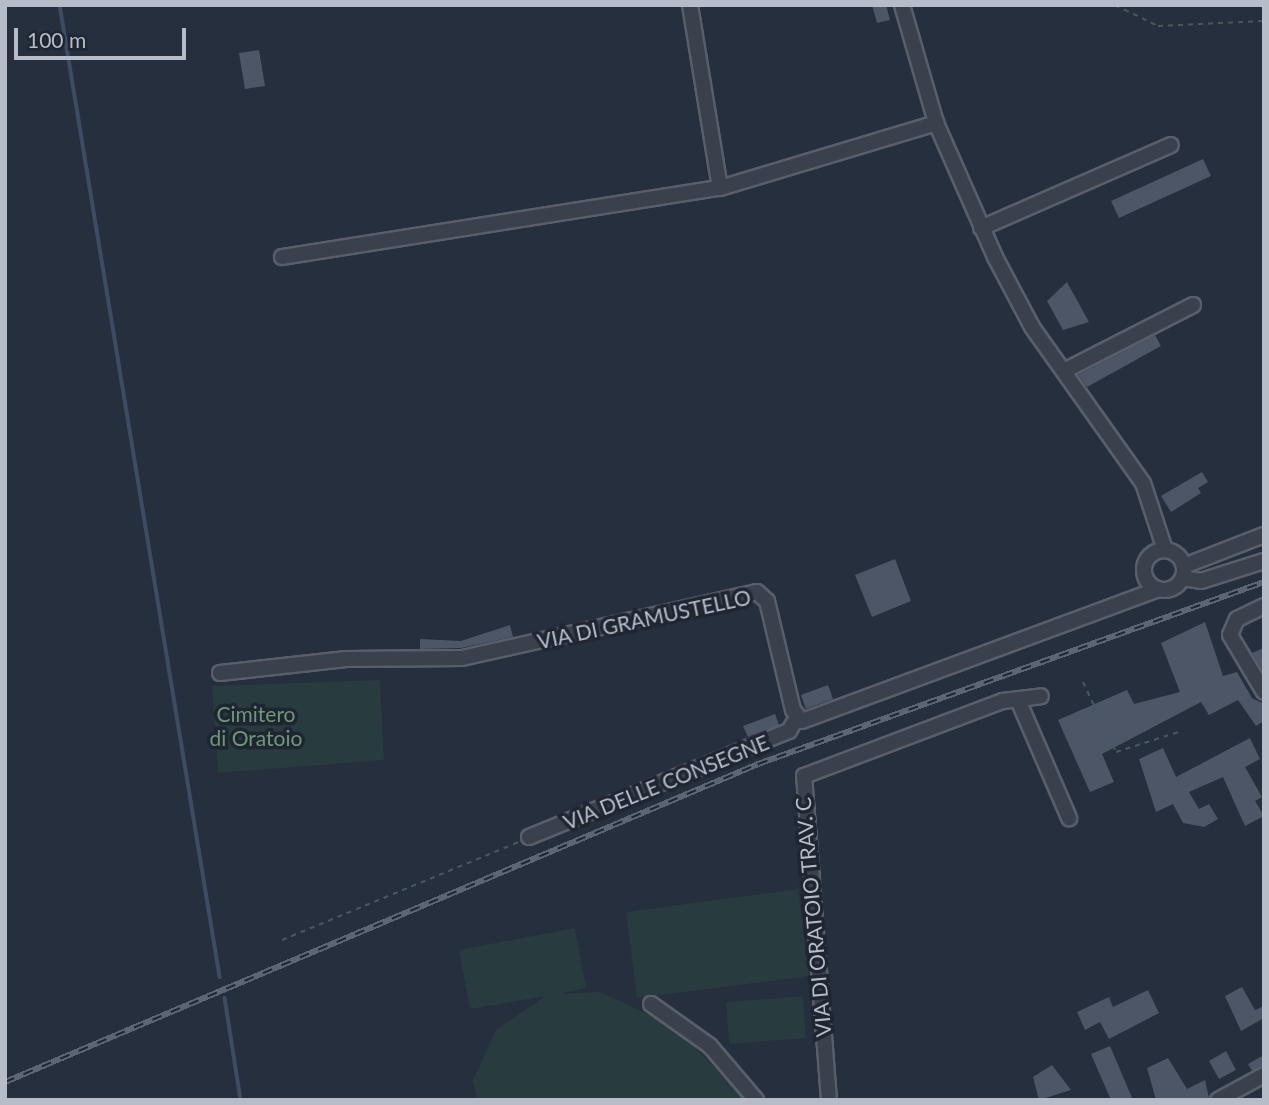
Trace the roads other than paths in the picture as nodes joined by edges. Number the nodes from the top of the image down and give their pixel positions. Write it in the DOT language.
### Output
graph roads {
  1 [pos="690,5"];
  2 [pos="902,5"];
  3 [pos="936,123"];
  4 [pos="1171,145"];
  5 [pos="720,188"];
  6 [pos="982,228"];
  7 [pos="282,257"];
  8 [pos="1193,305"];
  9 [pos="1064,371"];
  10 [pos="1264,535"];
  11 [pos="1165,550"];
  12 [pos="1264,561"];
  13 [pos="1183,572"];
  14 [pos="1158,589"];
  15 [pos="1264,606"];
  16 [pos="220,673"];
  17 [pos="1264,692"];
  18 [pos="1041,696"];
  19 [pos="1018,700"];
  20 [pos="796,719"];
  21 [pos="1069,818"];
  22 [pos="529,837"];
  23 [pos="651,1004"];
  24 [pos="1264,1075"];
  25 [pos="756,1100"];
  26 [pos="829,1100"];
  27 [pos="1218,1100"];
  1 -- 5 [label="street"];
  2 -- 3 [label="street"];
  3 -- 5 [label="street"];
  3 -- 6 [label="street"];
  4 -- 6 [label="street"];
  5 -- 7 [label="street"];
  6 -- 9 [label="street"];
  8 -- 9 [label="street"];
  9 -- 11 [label="street"];
  10 -- 13 [label="street"];
  11 -- 13 [label="street"];
  11 -- 14 [label="street"];
  12 -- 13 [label="street"];
  13 -- 14 [label="street"];
  14 -- 20 [label="street"];
  15 -- 17 [label="street"];
  16 -- 20 [label="street, VIA DI GRAMUSTELLO"];
  18 -- 19 [label="street, VIA DI ORATOIO TRAV. C"];
  19 -- 21 [label="street"];
  19 -- 26 [label="street, VIA DI ORATOIO TRAV. C"];
  20 -- 22 [label="street, VIA DELLE CONSEGNE"];
  23 -- 25 [label="street"];
  24 -- 27 [label="street"];
}
